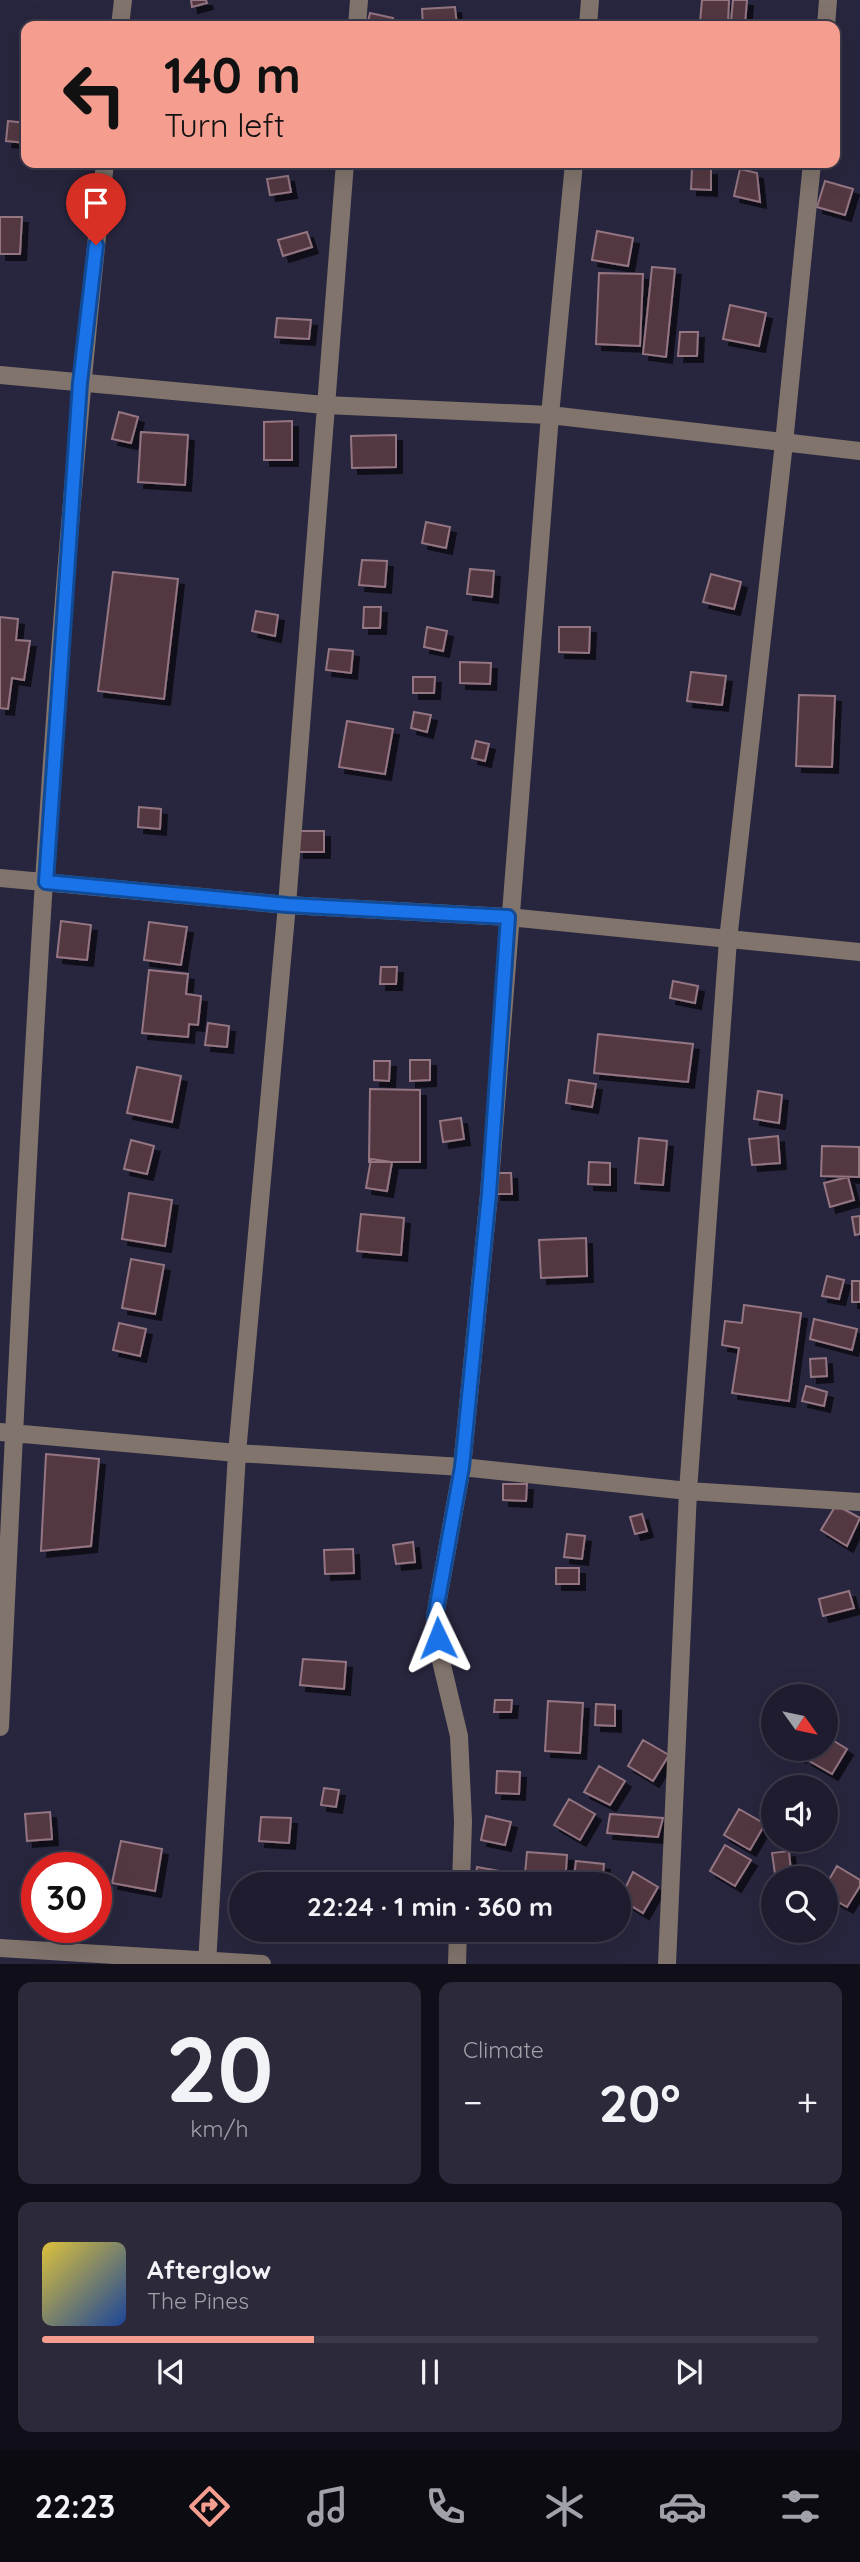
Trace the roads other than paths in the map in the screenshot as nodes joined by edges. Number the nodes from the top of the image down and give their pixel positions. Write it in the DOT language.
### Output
graph roads {
  1 [pos="123,0"];
  2 [pos="359,0"];
  3 [pos="590,0"];
  4 [pos="828,0"];
  5 [pos="121,21"];
  6 [pos="357,21"];
  7 [pos="588,21"];
  8 [pos="826,21"];
  9 [pos="104,168"];
  10 [pos="345,168"];
  11 [pos="574,168"];
  12 [pos="812,168"];
  13 [pos="0,376"];
  14 [pos="80,383"];
  15 [pos="325,405"];
  16 [pos="550,415"];
  17 [pos="785,443"];
  18 [pos="860,451"];
  19 [pos="0,878"];
  20 [pos="46,882"];
  21 [pos="287,905"];
  22 [pos="508,917"];
  23 [pos="728,940"];
  24 [pos="860,952"];
  25 [pos="7,1433"];
  26 [pos="237,1453"];
  27 [pos="462,1467"];
  28 [pos="688,1491"];
  29 [pos="860,1502"];
  30 [pos="0,1727"];
  31 [pos="461,1872"];
  32 [pos="458,1942"];
  33 [pos="0,1948"];
  34 [pos="207,1961"];
  35 [pos="262,1964"];
  36 [pos="457,1964"];
  37 [pos="667,1964"];
  1 -- 5 [label="street"];
  2 -- 6 [label="street"];
  3 -- 7 [label="street"];
  4 -- 8 [label="street"];
  9 -- 14 [label="street"];
  10 -- 15 [label="street"];
  11 -- 16 [label="street"];
  12 -- 17 [label="street"];
  13 -- 14 [label="street"];
  14 -- 15 [label="street"];
  14 -- 20 [label="street"];
  15 -- 16 [label="street"];
  15 -- 21 [label="street"];
  16 -- 17 [label="street"];
  16 -- 22 [label="street"];
  17 -- 18 [label="street"];
  17 -- 23 [label="street"];
  19 -- 20 [label="street"];
  20 -- 21 [label="street"];
  20 -- 25 [label="street"];
  21 -- 22 [label="street"];
  21 -- 26 [label="street"];
  22 -- 23 [label="street"];
  22 -- 27 [label="street"];
  23 -- 24 [label="street"];
  23 -- 28 [label="street"];
  25 -- 26 [label="street"];
  25 -- 30 [label="street"];
  26 -- 27 [label="street"];
  26 -- 34 [label="street"];
  27 -- 28 [label="street"];
  27 -- 31 [label="street"];
  28 -- 29 [label="street"];
  28 -- 37 [label="street"];
  32 -- 36 [label="street"];
  33 -- 34 [label="street"];
  34 -- 35 [label="street"];
}
